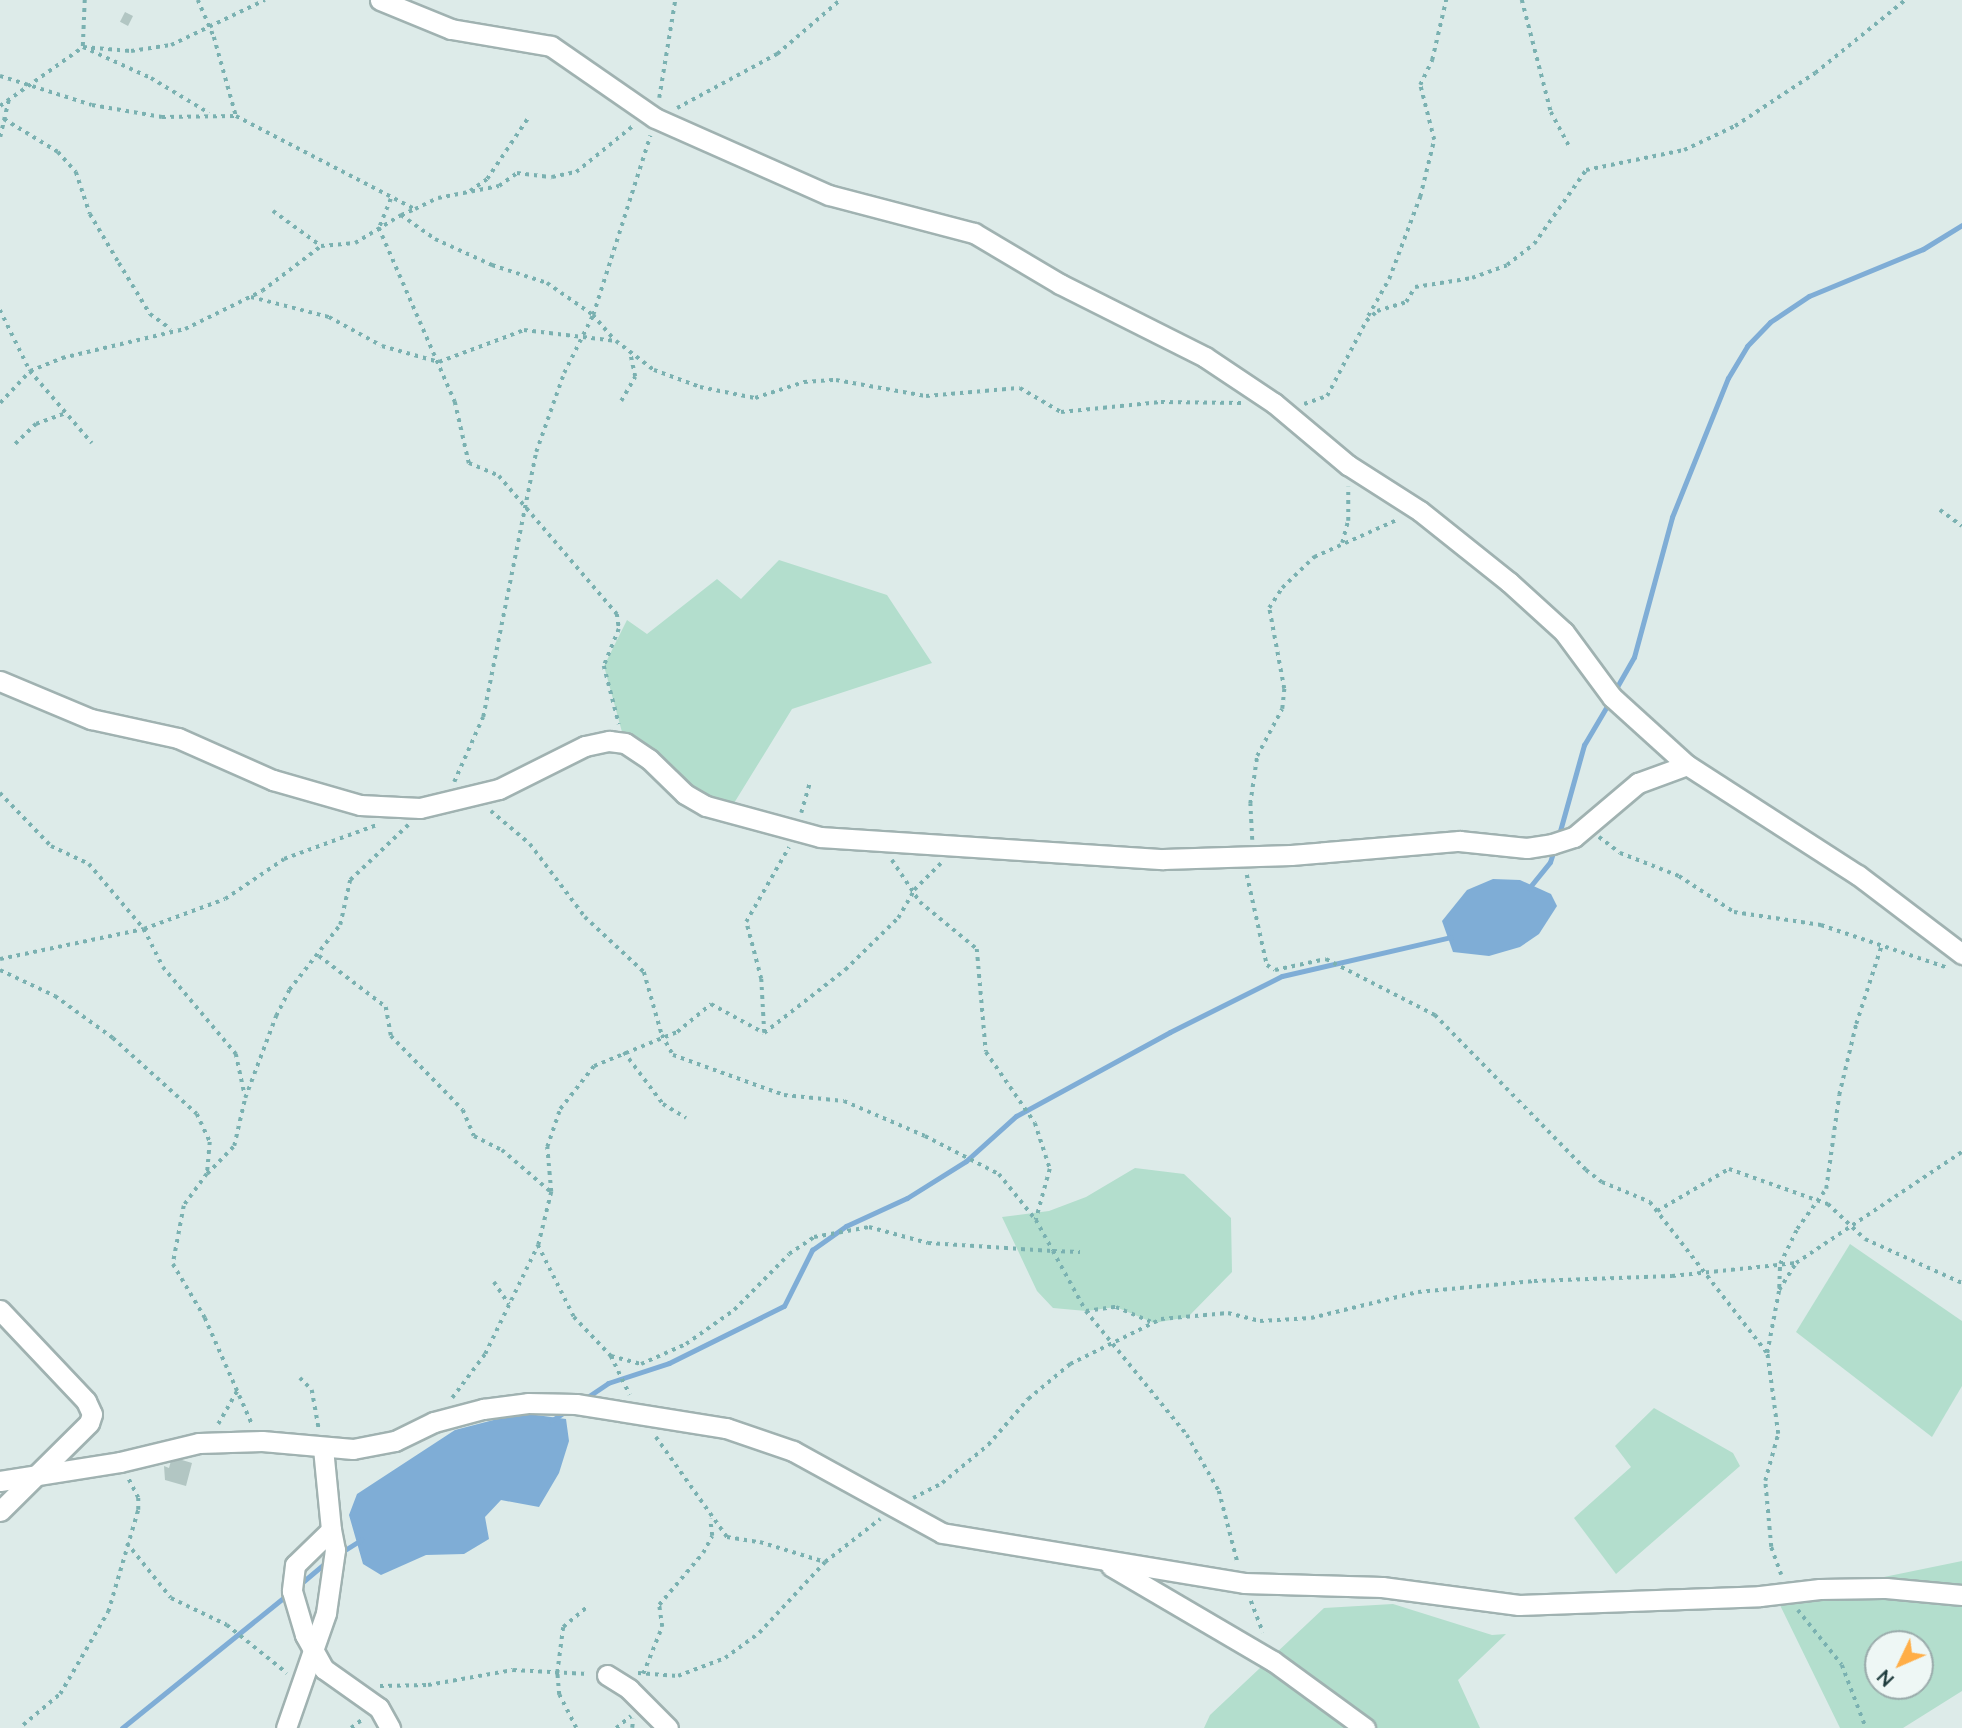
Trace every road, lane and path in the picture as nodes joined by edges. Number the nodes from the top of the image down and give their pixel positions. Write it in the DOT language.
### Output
graph roads {
  1 [pos="85,0"];
  2 [pos="198,0"];
  3 [pos="265,0"];
  4 [pos="380,0"];
  5 [pos="674,0"];
  6 [pos="840,0"];
  7 [pos="1446,0"];
  8 [pos="1522,0"];
  9 [pos="209,25"];
  10 [pos="83,47"];
  11 [pos="0,76"];
  12 [pos="34,85"];
  13 [pos="8,101"];
  14 [pos="0,106"];
  15 [pos="210,113"];
  16 [pos="236,116"];
  17 [pos="528,118"];
  18 [pos="655,118"];
  19 [pos="4,120"];
  20 [pos="0,136"];
  21 [pos="1570,147"];
  22 [pos="468,192"];
  23 [pos="391,199"];
  24 [pos="415,209"];
  25 [pos="273,211"];
  26 [pos="401,215"];
  27 [pos="379,228"];
  28 [pos="321,246"];
  29 [pos="0,310"];
  30 [pos="593,315"];
  31 [pos="1366,321"];
  32 [pos="171,329"];
  33 [pos="615,341"];
  34 [pos="629,351"];
  35 [pos="30,371"];
  36 [pos="621,401"];
  37 [pos="0,403"];
  38 [pos="64,414"];
  39 [pos="92,443"];
  40 [pos="15,444"];
  41 [pos="1348,466"];
  42 [pos="525,503"];
  43 [pos="1940,510"];
  44 [pos="1420,511"];
  45 [pos="1962,526"];
  46 [pos="1342,543"];
  47 [pos="0,681"];
  48 [pos="625,744"];
  49 [pos="1687,765"];
  50 [pos="810,781"];
  51 [pos="0,793"];
  52 [pos="473,796"];
  53 [pos="442,803"];
  54 [pos="420,808"];
  55 [pos="386,822"];
  56 [pos="796,829"];
  57 [pos="1574,837"];
  58 [pos="875,840"];
  59 [pos="960,845"];
  60 [pos="1248,856"];
  61 [pos="914,890"];
  62 [pos="144,929"];
  63 [pos="1881,947"];
  64 [pos="319,956"];
  65 [pos="0,959"];
  66 [pos="1956,961"];
  67 [pos="0,970"];
  68 [pos="764,1033"];
  69 [pos="662,1035"];
  70 [pos="624,1052"];
  71 [pos="245,1098"];
  72 [pos="687,1118"];
  73 [pos="1962,1152"];
  74 [pos="206,1174"];
  75 [pos="551,1192"];
  76 [pos="1816,1200"];
  77 [pos="1657,1211"];
  78 [pos="1036,1220"];
  79 [pos="1854,1224"];
  80 [pos="538,1245"];
  81 [pos="1053,1251"];
  82 [pos="1080,1252"];
  83 [pos="1796,1263"];
  84 [pos="1780,1264"];
  85 [pos="1703,1273"];
  86 [pos="494,1282"];
  87 [pos="1962,1283"];
  88 [pos="1779,1290"];
  89 [pos="509,1304"];
  90 [pos="0,1310"];
  91 [pos="1086,1311"];
  92 [pos="1154,1323"];
  93 [pos="1112,1345"];
  94 [pos="1767,1353"];
  95 [pos="611,1356"];
  96 [pos="300,1378"];
  97 [pos="238,1390"];
  98 [pos="641,1418"];
  99 [pos="434,1422"];
  100 [pos="262,1441"];
  101 [pos="199,1443"];
  102 [pos="323,1448"];
  103 [pos="120,1462"];
  104 [pos="36,1478"];
  105 [pos="0,1481"];
  106 [pos="892,1509"];
  107 [pos="0,1511"];
  108 [pos="710,1517"];
  109 [pos="331,1530"];
  110 [pos="127,1543"];
  111 [pos="825,1562"];
  112 [pos="1104,1563"];
  113 [pos="1244,1583"];
  114 [pos="1787,1594"];
  115 [pos="1962,1595"];
  116 [pos="586,1608"];
  117 [pos="314,1654"];
  118 [pos="1273,1661"];
  119 [pos="557,1673"];
  120 [pos="643,1673"];
  121 [pos="607,1675"];
  122 [pos="302,1686"];
  123 [pos="350,1686"];
  124 [pos="641,1702"];
  125 [pos="23,1725"];
  126 [pos="286,1728"];
  127 [pos="390,1728"];
  128 [pos="576,1728"];
  129 [pos="616,1728"];
  130 [pos="632,1728"];
  131 [pos="668,1728"];
  132 [pos="1365,1728"];
  133 [pos="1866,1728"];
  1 -- 10 [label="path"];
  2 -- 9 [label="path"];
  3 -- 9 [label="path"];
  4 -- 18 [label="street"];
  5 -- 18 [label="path"];
  6 -- 18 [label="path"];
  7 -- 31 [label="path"];
  8 -- 21 [label="path"];
  9 -- 10 [label="path"];
  9 -- 16 [label="path"];
  10 -- 12 [label="path"];
  10 -- 15 [label="path"];
  11 -- 12 [label="path"];
  12 -- 13 [label="path"];
  12 -- 15 [label="path"];
  13 -- 14 [label="path"];
  13 -- 19 [label="path"];
  15 -- 16 [label="path"];
  16 -- 23 [label="path"];
  17 -- 22 [label="path"];
  18 -- 22 [label="path"];
  18 -- 30 [label="path"];
  18 -- 41 [label="street"];
  19 -- 20 [label="path"];
  19 -- 32 [label="path"];
  22 -- 24 [label="path"];
  23 -- 24 [label="path"];
  23 -- 27 [label="path"];
  24 -- 26 [label="path"];
  25 -- 28 [label="path"];
  26 -- 27 [label="path"];
  26 -- 30 [label="path"];
  27 -- 28 [label="path"];
  27 -- 42 [label="path"];
  28 -- 32 [label="path"];
  29 -- 35 [label="path"];
  30 -- 33 [label="path"];
  30 -- 42 [label="path"];
  32 -- 35 [label="path"];
  34 -- 36 [label="path"];
  35 -- 37 [label="path"];
  35 -- 38 [label="path"];
  38 -- 39 [label="path"];
  38 -- 40 [label="path"];
  41 -- 44 [label="street"];
  41 -- 46 [label="path"];
  42 -- 48 [label="path"];
  42 -- 53 [label="path"];
  43 -- 45 [label="path"];
  44 -- 46 [label="path"];
  44 -- 49 [label="street"];
  46 -- 60 [label="path"];
  47 -- 54 [label="street"];
  48 -- 52 [label="street"];
  48 -- 56 [label="street"];
  49 -- 57 [label="street"];
  49 -- 66 [label="street"];
  50 -- 56 [label="path"];
  51 -- 62 [label="path"];
  52 -- 53 [label="street"];
  52 -- 69 [label="path"];
  53 -- 54 [label="street"];
  54 -- 64 [label="path"];
  55 -- 62 [label="path"];
  56 -- 58 [label="street"];
  56 -- 68 [label="path"];
  57 -- 60 [label="street"];
  57 -- 63 [label="path"];
  58 -- 59 [label="street"];
  58 -- 61 [label="path"];
  59 -- 60 [label="street"];
  59 -- 61 [label="path"];
  60 -- 77 [label="path"];
  61 -- 68 [label="path"];
  61 -- 78 [label="path"];
  62 -- 65 [label="path"];
  62 -- 71 [label="path"];
  63 -- 66 [label="path"];
  63 -- 76 [label="path"];
  64 -- 71 [label="path"];
  64 -- 75 [label="path"];
  67 -- 74 [label="path"];
  68 -- 69 [label="path"];
  69 -- 70 [label="path"];
  69 -- 78 [label="path"];
  70 -- 72 [label="path"];
  70 -- 75 [label="path"];
  71 -- 74 [label="path"];
  73 -- 79 [label="path"];
  74 -- 97 [label="path"];
  75 -- 80 [label="path"];
  76 -- 77 [label="path"];
  76 -- 79 [label="path"];
  76 -- 84 [label="path"];
  77 -- 85 [label="path"];
  78 -- 81 [label="path"];
  79 -- 83 [label="path"];
  79 -- 87 [label="path"];
  80 -- 89 [label="path"];
  80 -- 95 [label="path"];
  81 -- 82 [label="path"];
  81 -- 91 [label="path"];
  81 -- 95 [label="path"];
  83 -- 84 [label="path"];
  83 -- 88 [label="path"];
  84 -- 85 [label="path"];
  84 -- 88 [label="path"];
  85 -- 92 [label="path"];
  85 -- 94 [label="path"];
  86 -- 89 [label="path"];
  88 -- 94 [label="path"];
  89 -- 99 [label="path"];
  90 -- 104 [label="street"];
  91 -- 92 [label="path"];
  91 -- 93 [label="path"];
  92 -- 93 [label="path"];
  93 -- 106 [label="path"];
  93 -- 113 [label="path"];
  94 -- 114 [label="path"];
  95 -- 98 [label="path"];
  96 -- 102 [label="path"];
  97 -- 100 [label="path"];
  97 -- 101 [label="path"];
  98 -- 99 [label="street"];
  98 -- 106 [label="street"];
  98 -- 108 [label="path"];
  99 -- 102 [label="street"];
  100 -- 101 [label="street"];
  100 -- 102 [label="street"];
  101 -- 103 [label="street"];
  102 -- 109 [label="street"];
  103 -- 104 [label="street"];
  103 -- 110 [label="path"];
  104 -- 105 [label="street"];
  104 -- 107 [label="street"];
  106 -- 111 [label="path"];
  106 -- 112 [label="street"];
  108 -- 111 [label="path"];
  108 -- 120 [label="path"];
  109 -- 117 [label="street"];
  109 -- 117 [label="street"];
  110 -- 122 [label="path"];
  110 -- 125 [label="path"];
  111 -- 120 [label="path"];
  112 -- 113 [label="street"];
  112 -- 118 [label="street"];
  113 -- 114 [label="street"];
  113 -- 118 [label="path"];
  114 -- 115 [label="street"];
  114 -- 133 [label="path"];
  116 -- 119 [label="path"];
  117 -- 122 [label="street"];
  117 -- 123 [label="street"];
  118 -- 132 [label="street"];
  119 -- 121 [label="path"];
  119 -- 123 [label="path"];
  119 -- 128 [label="path"];
  120 -- 121 [label="path"];
  120 -- 124 [label="path"];
  121 -- 124 [label="street"];
  122 -- 126 [label="street"];
  123 -- 127 [label="street"];
  124 -- 131 [label="street"];
  129 -- 130 [label="path"];
}
